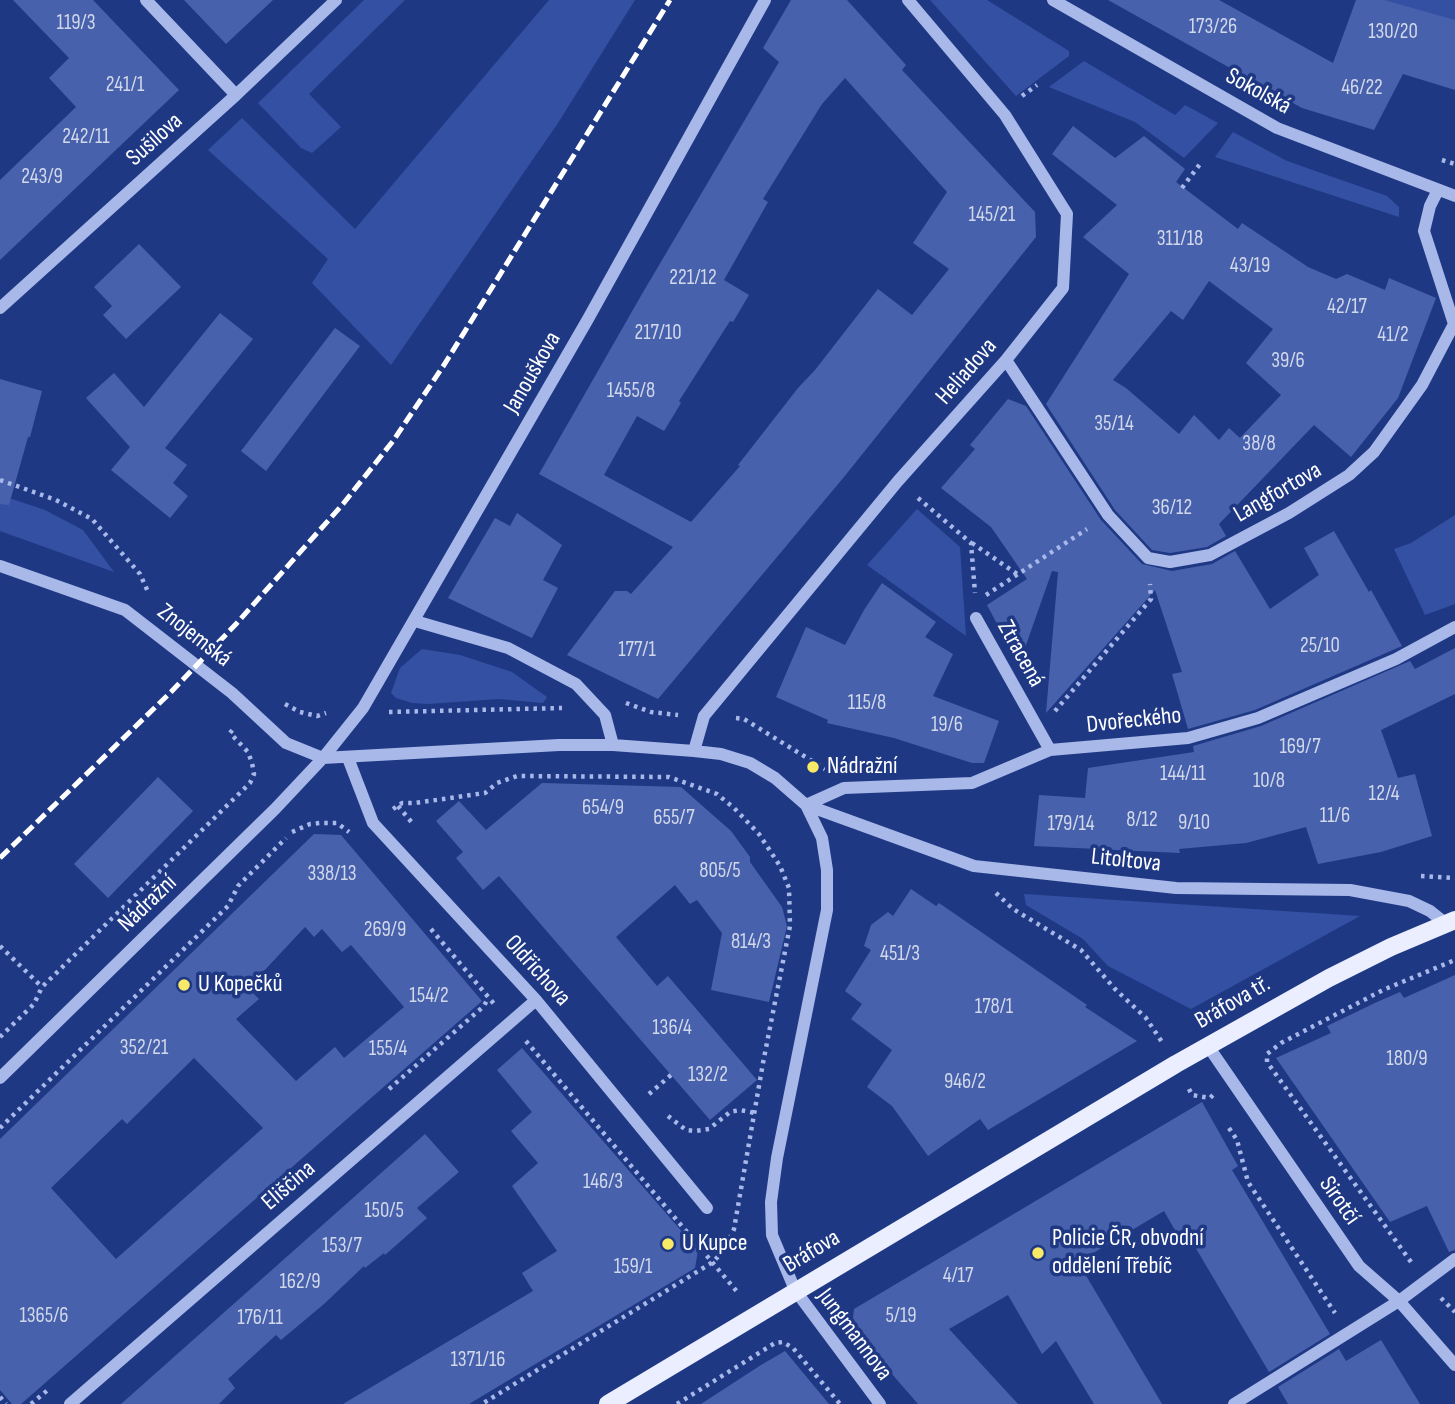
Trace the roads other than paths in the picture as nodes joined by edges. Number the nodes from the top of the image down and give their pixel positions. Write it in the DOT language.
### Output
graph roads {
  1 [pos="146,0"];
  2 [pos="336,0"];
  3 [pos="765,0"];
  4 [pos="908,0"];
  5 [pos="1053,0"];
  6 [pos="236,96"];
  7 [pos="1438,190"];
  8 [pos="1455,196"];
  9 [pos="0,308"];
  10 [pos="1006,360"];
  11 [pos="0,566"];
  12 [pos="976,618"];
  13 [pos="415,621"];
  14 [pos="1455,627"];
  15 [pos="612,745"];
  16 [pos="1050,750"];
  17 [pos="694,751"];
  18 [pos="323,758"];
  19 [pos="348,758"];
  20 [pos="806,805"];
  21 [pos="1450,922"];
  22 [pos="536,1000"];
  23 [pos="1208,1046"];
  24 [pos="0,1078"];
  25 [pos="1042,1142"];
  26 [pos="707,1208"];
  27 [pos="1455,1259"];
  28 [pos="795,1290"];
  29 [pos="1399,1301"];
  30 [pos="1455,1365"];
  31 [pos="70,1404"];
  32 [pos="608,1404"];
  33 [pos="880,1404"];
  34 [pos="1234,1404"];
  1 -- 6 [label="street"];
  2 -- 6 [label="street, Sušilova"];
  3 -- 13 [label="street, Janouškova"];
  4 -- 10 [label="street, Heliadova"];
  5 -- 7 [label="street, Sokolská"];
  6 -- 9 [label="street, Sušilova"];
  7 -- 8 [label="street, Sokolská"];
  7 -- 10 [label="street, Langfortova"];
  10 -- 17 [label="street, Heliadova"];
  11 -- 18 [label="street, Znojemská"];
  12 -- 16 [label="street, Ztracená"];
  13 -- 15 [label="street"];
  13 -- 18 [label="street, Janouškova"];
  14 -- 16 [label="street, Dvořeckého"];
  15 -- 17 [label="street"];
  15 -- 19 [label="street"];
  16 -- 20 [label="street, Dvořeckého"];
  17 -- 20 [label="street"];
  18 -- 19 [label="street, Znojemská"];
  18 -- 24 [label="street, Nádražní"];
  19 -- 22 [label="street, Oldřichova"];
  20 -- 21 [label="street, Litoltova"];
  20 -- 28 [label="street"];
  21 -- 23 [label="main road, Bráfova tř."];
  22 -- 26 [label="street, Oldřichova"];
  22 -- 31 [label="street, Eliščina"];
  23 -- 25 [label="main road, Bráfova tř."];
  23 -- 29 [label="street, Sirotčí"];
  25 -- 28 [label="main road, Bráfova"];
  27 -- 29 [label="street"];
  28 -- 32 [label="main road, Bráfova"];
  28 -- 33 [label="street, Jungmannova"];
  29 -- 30 [label="street, Sirotčí"];
  29 -- 34 [label="street"];
}
